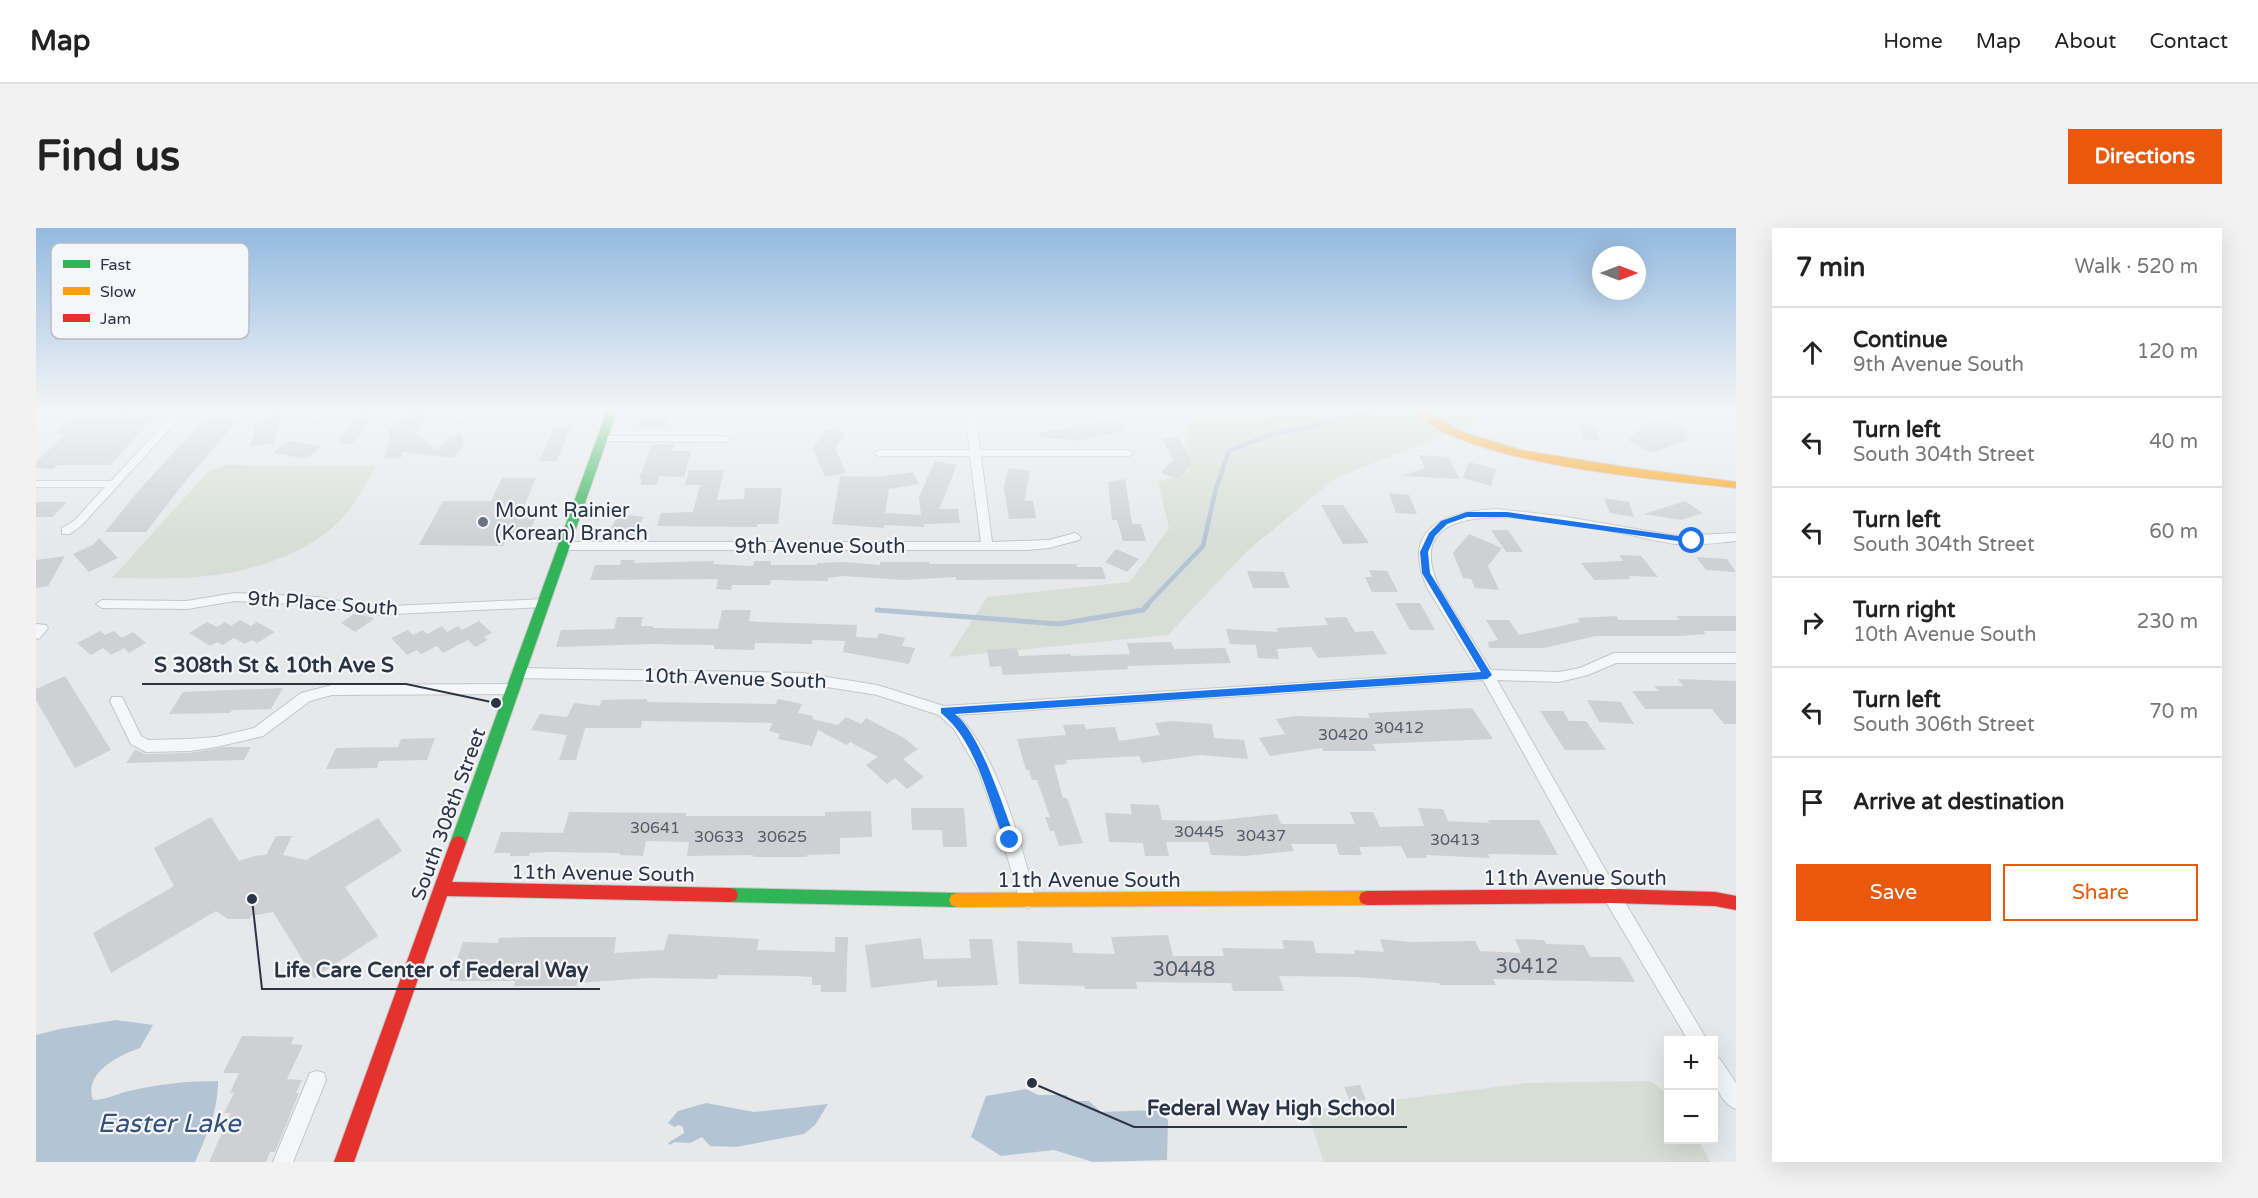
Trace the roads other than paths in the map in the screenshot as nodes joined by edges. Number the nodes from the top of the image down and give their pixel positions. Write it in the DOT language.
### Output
graph roads {
  1 [pos="140,455"];
  2 [pos="596,455"];
  3 [pos="975,455"];
  4 [pos="1532,455"];
  5 [pos="36,484"];
  6 [pos="112,484"];
  7 [pos="1736,485"];
  8 [pos="1477,503"];
  9 [pos="1486,513"];
  10 [pos="66,531"];
  11 [pos="1075,537"];
  12 [pos="1736,537"];
  13 [pos="564,546"];
  14 [pos="987,546"];
  15 [pos="544,603"];
  16 [pos="102,604"];
  17 [pos="36,628"];
  18 [pos="36,635"];
  19 [pos="1736,658"];
  20 [pos="518,674"];
  21 [pos="1487,675"];
  22 [pos="513,689"];
  23 [pos="117,701"];
  24 [pos="944,711"];
  25 [pos="441,889"];
  26 [pos="1611,896"];
  27 [pos="1028,901"];
  28 [pos="1736,903"];
  29 [pos="1695,1036"];
  30 [pos="1718,1073"];
  31 [pos="318,1080"];
  32 [pos="1736,1100"];
  33 [pos="283,1162"];
  34 [pos="344,1162"];
  1 -- 6 [label="street"];
  2 -- 13 [label="street, South 308th Street"];
  3 -- 14 [label="street"];
  4 -- 7 [label="street"];
  5 -- 6 [label="street"];
  6 -- 10 [label="street"];
  8 -- 9 [label="street"];
  9 -- 12 [label="street"];
  9 -- 21 [label="street"];
  11 -- 14 [label="street, 9th Avenue South"];
  13 -- 14 [label="street, 9th Avenue South"];
  13 -- 15 [label="street, South 308th Street"];
  15 -- 16 [label="street, 9th Place South"];
  15 -- 20 [label="street, South 308th Street"];
  17 -- 18 [label="street"];
  19 -- 21 [label="street, 10th Avenue South"];
  20 -- 22 [label="street, South 308th Street"];
  20 -- 24 [label="street, 10th Avenue South"];
  21 -- 24 [label="street, 10th Avenue South"];
  21 -- 26 [label="street"];
  22 -- 23 [label="street"];
  22 -- 25 [label="street, South 308th Street"];
  24 -- 27 [label="street"];
  25 -- 27 [label="street, 11th Avenue South"];
  25 -- 34 [label="street, South 308th Street"];
  26 -- 27 [label="street, 11th Avenue South"];
  26 -- 28 [label="street, 11th Avenue South"];
  26 -- 29 [label="street"];
  30 -- 32 [label="street"];
  31 -- 33 [label="street"];
}
